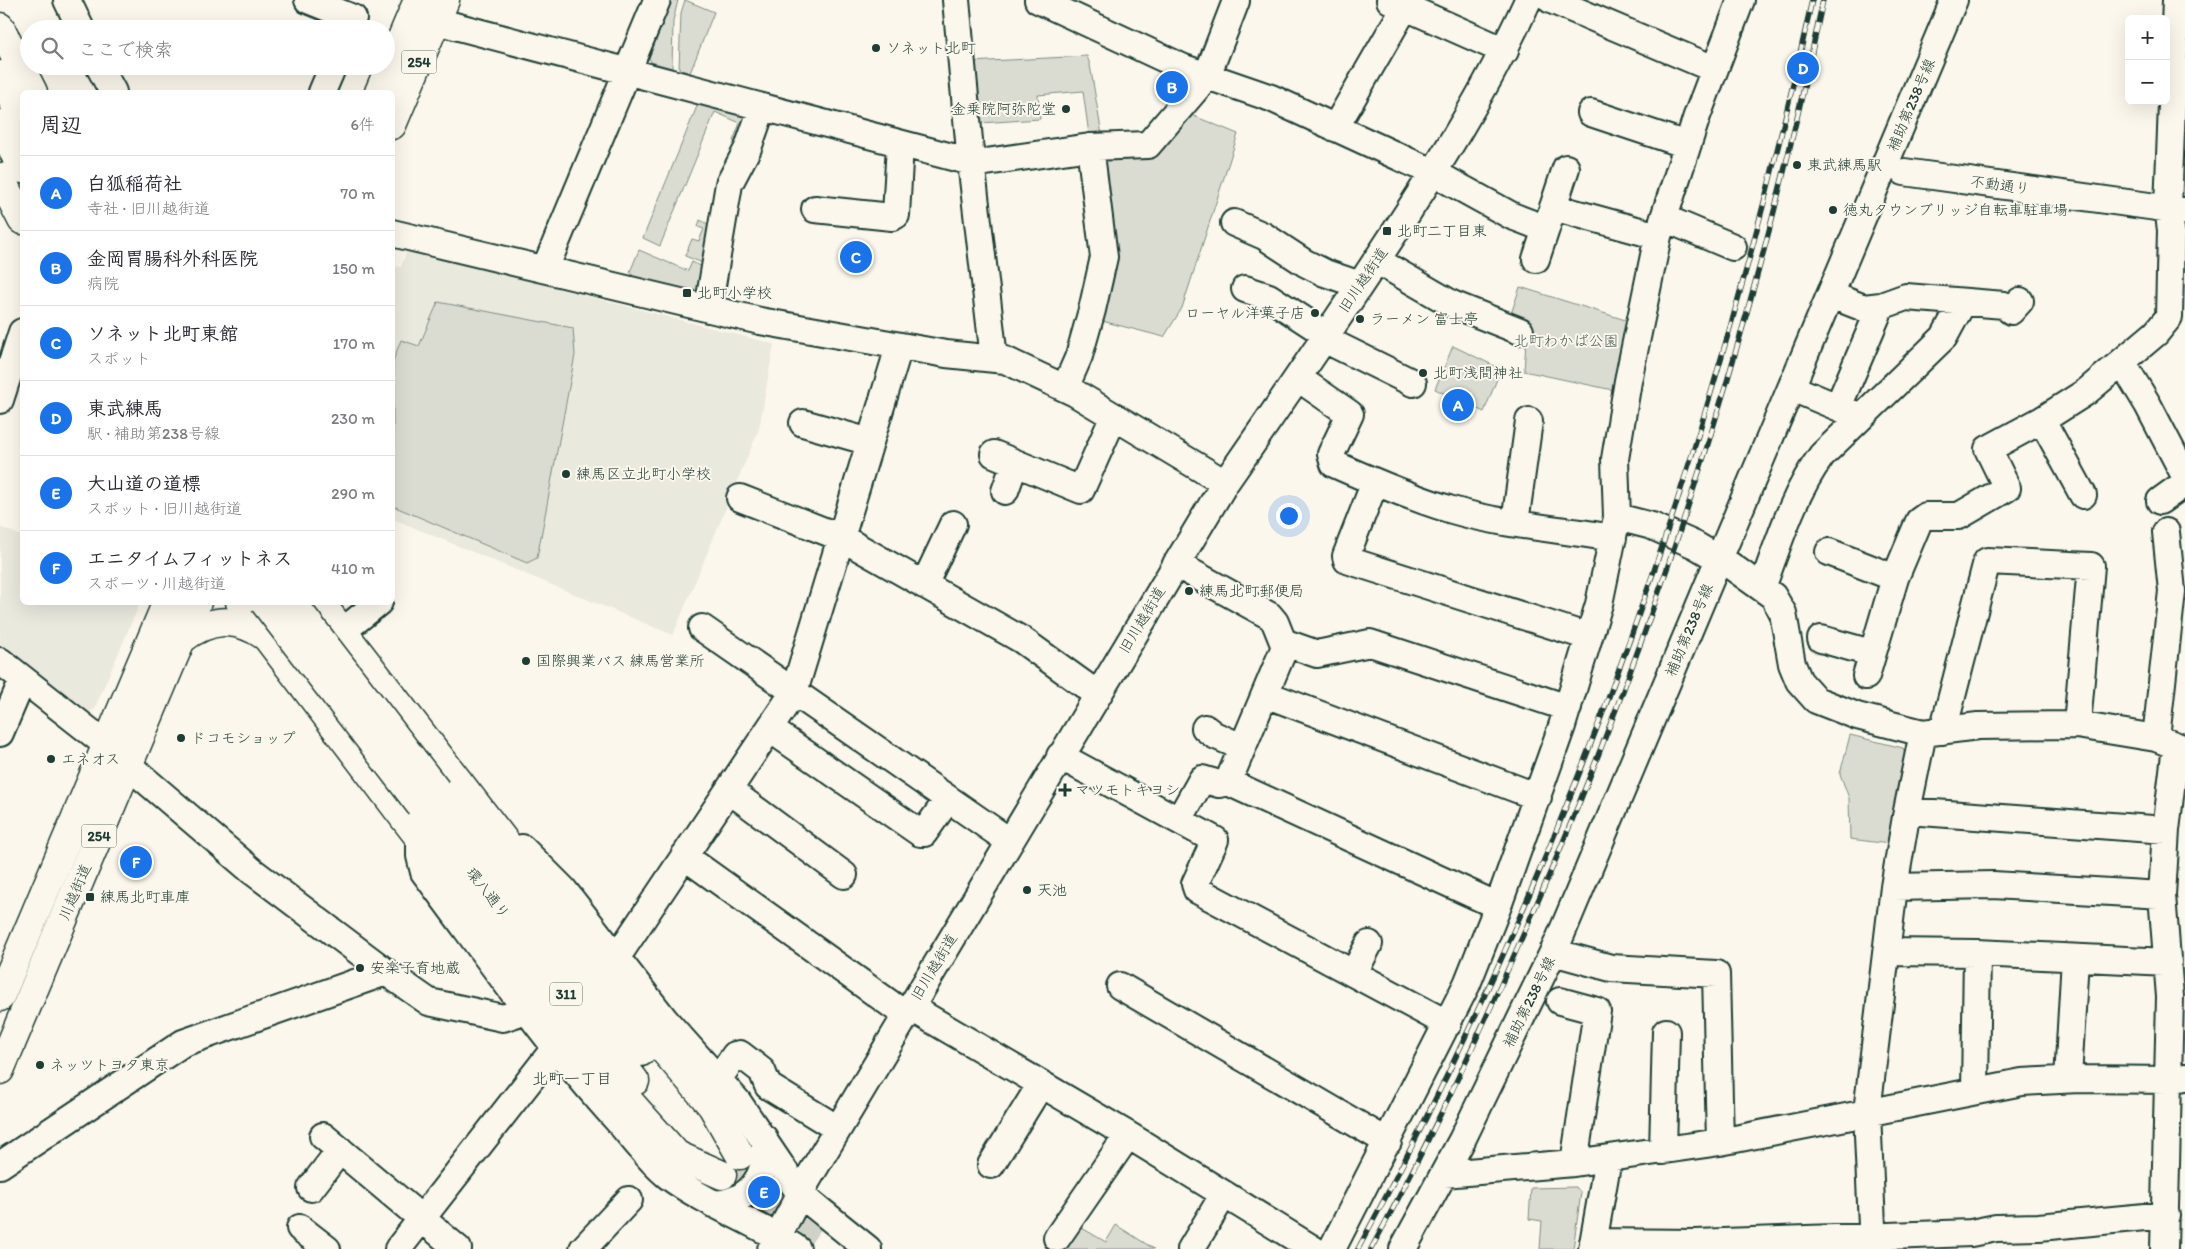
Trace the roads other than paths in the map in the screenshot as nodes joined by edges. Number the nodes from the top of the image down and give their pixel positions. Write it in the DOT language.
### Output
graph roads {
  1 [pos="308,0"];
  2 [pos="418,0"];
  3 [pos="656,0"];
  4 [pos="956,0"];
  5 [pos="1038,0"];
  6 [pos="1528,0"];
  7 [pos="1551,0"];
  8 [pos="1741,0"];
  9 [pos="1954,0"];
  10 [pos="2176,0"];
  11 [pos="1236,1"];
  12 [pos="1397,3"];
  13 [pos="440,11"];
  14 [pos="354,16"];
  15 [pos="0,27"];
  16 [pos="1505,51"];
  17 [pos="395,54"];
  18 [pos="20,66"];
  19 [pos="1714,69"];
  20 [pos="626,72"];
  21 [pos="0,75"];
  22 [pos="24,75"];
  23 [pos="104,75"];
  24 [pos="329,75"];
  25 [pos="386,75"];
  26 [pos="1208,76"];
  27 [pos="32,90"];
  28 [pos="111,90"];
  29 [pos="323,90"];
  30 [pos="380,90"];
  31 [pos="762,108"];
  32 [pos="1591,113"];
  33 [pos="20,115"];
  34 [pos="395,118"];
  35 [pos="0,124"];
  36 [pos="1335,128"];
  37 [pos="900,144"];
  38 [pos="1687,145"];
  39 [pos="1090,147"];
  40 [pos="971,162"];
  41 [pos="20,165"];
  42 [pos="1566,168"];
  43 [pos="1904,172"];
  44 [pos="1434,173"];
  45 [pos="0,177"];
  46 [pos="815,209"];
  47 [pos="2176,209"];
  48 [pos="20,216"];
  49 [pos="1550,218"];
  50 [pos="1234,223"];
  51 [pos="1661,227"];
  52 [pos="395,234"];
  53 [pos="1733,247"];
  54 [pos="1536,259"];
  55 [pos="1376,260"];
  56 [pos="545,269"];
  57 [pos="1360,285"];
  58 [pos="1245,289"];
  59 [pos="1831,294"];
  60 [pos="2020,301"];
  61 [pos="1963,302"];
  62 [pos="1881,306"];
  63 [pos="708,309"];
  64 [pos="1520,331"];
  65 [pos="1325,337"];
  66 [pos="20,338"];
  67 [pos="899,347"];
  68 [pos="994,358"];
  69 [pos="2122,362"];
  70 [pos="1298,378"];
  71 [pos="1413,382"];
  72 [pos="1064,388"];
  73 [pos="1792,388"];
  74 [pos="0,400"];
  75 [pos="1838,407"];
  76 [pos="1114,416"];
  77 [pos="1861,418"];
  78 [pos="1530,420"];
  79 [pos="2042,420"];
  80 [pos="803,423"];
  81 [pos="870,442"];
  82 [pos="2185,476"];
  83 [pos="1375,482"];
  84 [pos="1224,483"];
  85 [pos="2185,483"];
  86 [pos="1004,491"];
  87 [pos="2083,495"];
  88 [pos="740,498"];
  89 [pos="2160,501"];
  90 [pos="1515,522"];
  91 [pos="953,524"];
  92 [pos="1615,527"];
  93 [pos="842,538"];
  94 [pos="2173,545"];
  95 [pos="1830,552"];
  96 [pos="1720,559"];
  97 [pos="1176,564"];
  98 [pos="1895,578"];
  99 [pos="924,585"];
  100 [pos="1762,588"];
  101 [pos="166,605"];
  102 [pos="196,605"];
  103 [pos="242,605"];
  104 [pos="267,605"];
  105 [pos="294,605"];
  106 [pos="322,605"];
  107 [pos="375,605"];
  108 [pos="702,628"];
  109 [pos="343,632"];
  110 [pos="265,636"];
  111 [pos="1589,637"];
  112 [pos="182,639"];
  113 [pos="1821,639"];
  114 [pos="1286,644"];
  115 [pos="0,661"];
  116 [pos="291,670"];
  117 [pos="23,679"];
  118 [pos="794,692"];
  119 [pos="1097,694"];
  120 [pos="1264,694"];
  121 [pos="1568,708"];
  122 [pos="2077,725"];
  123 [pos="1205,728"];
  124 [pos="770,729"];
  125 [pos="1933,732"];
  126 [pos="0,733"];
  127 [pos="2172,744"];
  128 [pos="107,745"];
  129 [pos="1242,746"];
  130 [pos="1060,756"];
  131 [pos="129,766"];
  132 [pos="1228,782"];
  133 [pos="729,790"];
  134 [pos="439,793"];
  135 [pos="1538,797"];
  136 [pos="948,799"];
  137 [pos="1907,811"];
  138 [pos="1179,820"];
  139 [pos="2166,830"];
  140 [pos="420,839"];
  141 [pos="1009,841"];
  142 [pos="684,856"];
  143 [pos="844,875"];
  144 [pos="1894,887"];
  145 [pos="2171,903"];
  146 [pos="1498,906"];
  147 [pos="1369,944"];
  148 [pos="1553,952"];
  149 [pos="1887,952"];
  150 [pos="1977,953"];
  151 [pos="617,957"];
  152 [pos="2075,958"];
  153 [pos="2168,962"];
  154 [pos="386,972"];
  155 [pos="1354,973"];
  156 [pos="1120,986"];
  157 [pos="0,996"];
  158 [pos="1560,1001"];
  159 [pos="526,1007"];
  160 [pos="908,1011"];
  161 [pos="1448,1024"];
  162 [pos="1666,1032"];
  163 [pos="555,1048"];
  164 [pos="0,1070"];
  165 [pos="2177,1078"];
  166 [pos="2068,1079"];
  167 [pos="717,1081"];
  168 [pos="1041,1084"];
  169 [pos="1975,1091"];
  170 [pos="1867,1112"];
  171 [pos="838,1129"];
  172 [pos="1128,1135"];
  173 [pos="764,1138"];
  174 [pos="1388,1142"];
  175 [pos="1720,1142"];
  176 [pos="1663,1151"];
  177 [pos="740,1155"];
  178 [pos="1608,1159"];
  179 [pos="1574,1163"];
  180 [pos="0,1164"];
  181 [pos="991,1166"];
  182 [pos="1444,1174"];
  183 [pos="311,1188"];
  184 [pos="800,1194"];
  185 [pos="1224,1194"];
  186 [pos="628,1200"];
  187 [pos="713,1204"];
  188 [pos="2166,1215"];
  189 [pos="422,1218"];
  190 [pos="300,1228"];
  191 [pos="1057,1238"];
  192 [pos="1873,1243"];
  193 [pos="782,1245"];
  194 [pos="1592,1246"];
  195 [pos="327,1249"];
  196 [pos="398,1249"];
  197 [pos="458,1249"];
  198 [pos="583,1249"];
  199 [pos="868,1249"];
  200 [pos="1191,1249"];
  201 [pos="1313,1249"];
  202 [pos="1332,1249"];
  203 [pos="1403,1249"];
  204 [pos="2164,1249"];
  1 -- 14 [label="street"];
  2 -- 17 [label="main road, 254"];
  3 -- 20 [label="street"];
  4 -- 40 [label="street"];
  5 -- 26 [label="street"];
  6 -- 16 [label="street, 旧川越街道"];
  7 -- 19 [label="street"];
  8 -- 19 [label="street"];
  9 -- 59 [label="street, 補助第238号線"];
  10 -- 47 [label="street"];
  11 -- 26 [label="street"];
  12 -- 16 [label="street"];
  12 -- 36 [label="street"];
  13 -- 20 [label="street"];
  13 -- 34 [label="main road, 254"];
  15 -- 18 [label="main road"];
  16 -- 44 [label="street, 旧川越街道"];
  19 -- 38 [label="street"];
  20 -- 31 [label="street"];
  20 -- 56 [label="street"];
  21 -- 33 [label="main road"];
  22 -- 27 [label="main road"];
  23 -- 28 [label="street"];
  24 -- 29 [label="street"];
  25 -- 30 [label="main road, 254"];
  26 -- 36 [label="street"];
  26 -- 39 [label="street"];
  31 -- 37 [label="street"];
  31 -- 63 [label="street"];
  32 -- 38 [label="street"];
  35 -- 41 [label="main road"];
  36 -- 44 [label="street"];
  37 -- 40 [label="street"];
  37 -- 46 [label="street"];
  38 -- 51 [label="street"];
  39 -- 40 [label="street"];
  39 -- 72 [label="street"];
  40 -- 68 [label="street"];
  42 -- 49 [label="street"];
  43 -- 47 [label="street, 不動通り"];
  44 -- 49 [label="street"];
  44 -- 55 [label="street, 旧川越街道"];
  45 -- 48 [label="main road"];
  47 -- 69 [label="street"];
  49 -- 51 [label="street"];
  49 -- 54 [label="street"];
  50 -- 57 [label="street"];
  51 -- 53 [label="street"];
  51 -- 92 [label="street"];
  52 -- 56 [label="street"];
  55 -- 57 [label="street, 旧川越街道"];
  55 -- 64 [label="street"];
  56 -- 63 [label="street"];
  57 -- 65 [label="street, 旧川越街道"];
  58 -- 65 [label="street"];
  59 -- 62 [label="street"];
  59 -- 73 [label="street, 補助第238号線"];
  60 -- 61 [label="street"];
  61 -- 62 [label="street"];
  61 -- 77 [label="street"];
  62 -- 75 [label="street"];
  63 -- 67 [label="street"];
  65 -- 70 [label="street, 旧川越街道"];
  65 -- 71 [label="street"];
  66 -- 74 [label="street"];
  67 -- 68 [label="street"];
  67 -- 81 [label="street"];
  68 -- 72 [label="street"];
  69 -- 79 [label="street"];
  69 -- 82 [label="street"];
  70 -- 83 [label="street"];
  70 -- 84 [label="street, 旧川越街道"];
  72 -- 76 [label="street"];
  73 -- 75 [label="street"];
  73 -- 96 [label="street, 補助第238号線"];
  75 -- 77 [label="street"];
  76 -- 84 [label="street"];
  76 -- 86 [label="street"];
  77 -- 100 [label="street"];
  78 -- 90 [label="street"];
  79 -- 87 [label="street"];
  79 -- 98 [label="street"];
  80 -- 81 [label="street"];
  81 -- 93 [label="street"];
  83 -- 90 [label="street"];
  83 -- 111 [label="street"];
  84 -- 97 [label="street, 旧川越街道"];
  85 -- 89 [label="street"];
  88 -- 93 [label="street"];
  90 -- 92 [label="street"];
  91 -- 99 [label="street"];
  92 -- 96 [label="street"];
  92 -- 111 [label="street"];
  93 -- 99 [label="street"];
  93 -- 118 [label="street"];
  94 -- 127 [label="street"];
  95 -- 98 [label="street"];
  96 -- 100 [label="street"];
  96 -- 148 [label="street, 補助第238号線"];
  97 -- 114 [label="street"];
  97 -- 119 [label="street, 旧川越街道"];
  98 -- 113 [label="street"];
  99 -- 119 [label="street"];
  100 -- 125 [label="street"];
  101 -- 128 [label="main road, 川越街道 / 254"];
  102 -- 112 [label="main road, 川越街道 / 254"];
  103 -- 110 [label="main road"];
  104 -- 134 [label="main road, 環八通り / 311, bridge"];
  105 -- 134 [label="main road, 環八通り / 311, bridge"];
  106 -- 109 [label="main road"];
  107 -- 109 [label="street"];
  108 -- 118 [label="street"];
  109 -- 116 [label="main road"];
  109 -- 134 [label="main road"];
  110 -- 112 [label="main road"];
  110 -- 116 [label="main road"];
  111 -- 121 [label="street"];
  112 -- 131 [label="main road, 川越街道 / 254"];
  114 -- 120 [label="street"];
  114 -- 121 [label="street"];
  115 -- 117 [label="street"];
  116 -- 140 [label="main road"];
  117 -- 126 [label="street"];
  117 -- 128 [label="street"];
  118 -- 124 [label="street"];
  118 -- 136 [label="street"];
  119 -- 130 [label="street, 旧川越街道"];
  120 -- 129 [label="street"];
  120 -- 135 [label="street"];
  121 -- 135 [label="street"];
  122 -- 125 [label="street"];
  122 -- 125 [label="street"];
  122 -- 127 [label="street"];
  123 -- 129 [label="street"];
  124 -- 133 [label="street"];
  124 -- 136 [label="street"];
  125 -- 137 [label="street"];
  127 -- 139 [label="street"];
  128 -- 157 [label="main road, 川越街道 / 254"];
  129 -- 132 [label="street"];
  130 -- 138 [label="street"];
  130 -- 141 [label="street, 旧川越街道"];
  131 -- 154 [label="street"];
  131 -- 164 [label="main road, 川越街道 / 254"];
  132 -- 138 [label="street"];
  132 -- 146 [label="street"];
  133 -- 142 [label="street"];
  133 -- 143 [label="street"];
  134 -- 140 [label="main road, 環八通り / 311"];
  134 -- 151 [label="street"];
  134 -- 177 [label="main road, 環八通り / 311"];
  135 -- 146 [label="street"];
  136 -- 141 [label="street"];
  137 -- 139 [label="street"];
  137 -- 144 [label="street"];
  138 -- 155 [label="street"];
  139 -- 145 [label="street"];
  140 -- 159 [label="street"];
  141 -- 160 [label="street, 旧川越街道"];
  142 -- 151 [label="street"];
  142 -- 160 [label="street"];
  144 -- 145 [label="street"];
  144 -- 149 [label="street"];
  145 -- 153 [label="street"];
  146 -- 161 [label="street"];
  147 -- 155 [label="street"];
  148 -- 175 [label="street"];
  148 -- 182 [label="street, 補助第238号線"];
  149 -- 150 [label="street"];
  149 -- 170 [label="street"];
  150 -- 152 [label="street"];
  150 -- 169 [label="street"];
  151 -- 167 [label="street"];
  152 -- 153 [label="street"];
  152 -- 166 [label="street"];
  153 -- 165 [label="street"];
  154 -- 159 [label="street"];
  154 -- 180 [label="street"];
  155 -- 161 [label="street"];
  156 -- 174 [label="street"];
  158 -- 179 [label="street"];
  159 -- 163 [label="street"];
  160 -- 168 [label="street"];
  160 -- 171 [label="street, 旧川越街道"];
  161 -- 174 [label="street"];
  162 -- 176 [label="street"];
  163 -- 187 [label="street"];
  163 -- 189 [label="street"];
  165 -- 166 [label="street"];
  165 -- 188 [label="street"];
  166 -- 169 [label="street"];
  167 -- 171 [label="street"];
  167 -- 173 [label="street"];
  168 -- 172 [label="street"];
  168 -- 181 [label="street"];
  169 -- 170 [label="street"];
  170 -- 175 [label="street"];
  170 -- 192 [label="street"];
  171 -- 184 [label="street, 旧川越街道"];
  172 -- 185 [label="street"];
  172 -- 191 [label="street"];
  173 -- 184 [label="street"];
  173 -- 187 [label="street"];
  174 -- 202 [label="street"];
  175 -- 176 [label="street"];
  176 -- 178 [label="street"];
  178 -- 179 [label="street"];
  178 -- 194 [label="street"];
  179 -- 182 [label="street"];
  182 -- 203 [label="street, 補助第238号線"];
  183 -- 189 [label="street"];
  184 -- 193 [label="street, 旧川越街道"];
  184 -- 199 [label="street"];
  185 -- 200 [label="street"];
  185 -- 201 [label="street"];
  186 -- 198 [label="street"];
  187 -- 193 [label="street"];
  188 -- 192 [label="street"];
  188 -- 204 [label="street"];
  189 -- 196 [label="street"];
  189 -- 197 [label="street"];
  190 -- 195 [label="street"];
  192 -- 194 [label="street"];
}
